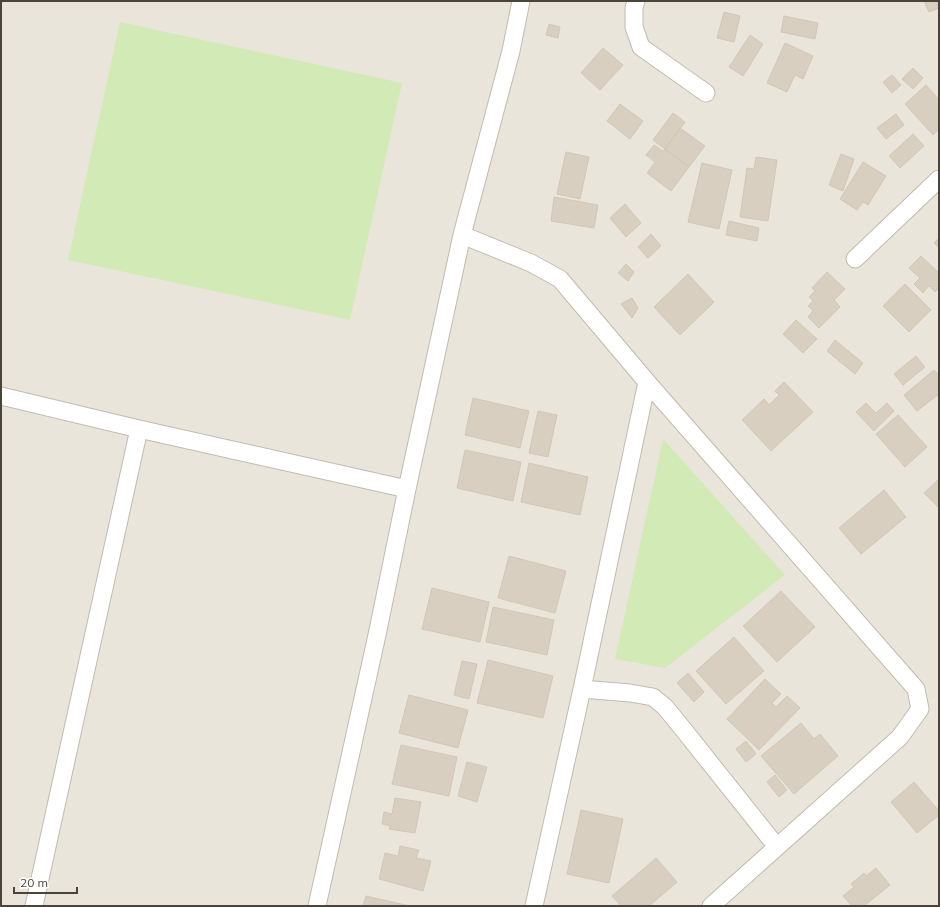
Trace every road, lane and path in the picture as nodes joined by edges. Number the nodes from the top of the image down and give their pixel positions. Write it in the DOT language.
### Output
graph roads {
  1 [pos="521,1"];
  2 [pos="636,1"];
  3 [pos="706,93"];
  4 [pos="939,180"];
  5 [pos="462,235"];
  6 [pos="855,260"];
  7 [pos="647,382"];
  8 [pos="1,396"];
  9 [pos="139,429"];
  10 [pos="407,489"];
  11 [pos="582,689"];
  12 [pos="777,846"];
  13 [pos="34,906"];
  14 [pos="317,906"];
  15 [pos="534,906"];
  16 [pos="711,906"];
  1 -- 5 [label="street"];
  2 -- 3 [label="street"];
  4 -- 6 [label="street"];
  5 -- 7 [label="street"];
  5 -- 10 [label="street"];
  7 -- 11 [label="street"];
  7 -- 12 [label="street"];
  8 -- 9 [label="street"];
  9 -- 10 [label="street"];
  9 -- 13 [label="street"];
  10 -- 14 [label="street"];
  11 -- 12 [label="street"];
  11 -- 15 [label="street"];
  12 -- 16 [label="street"];
}
